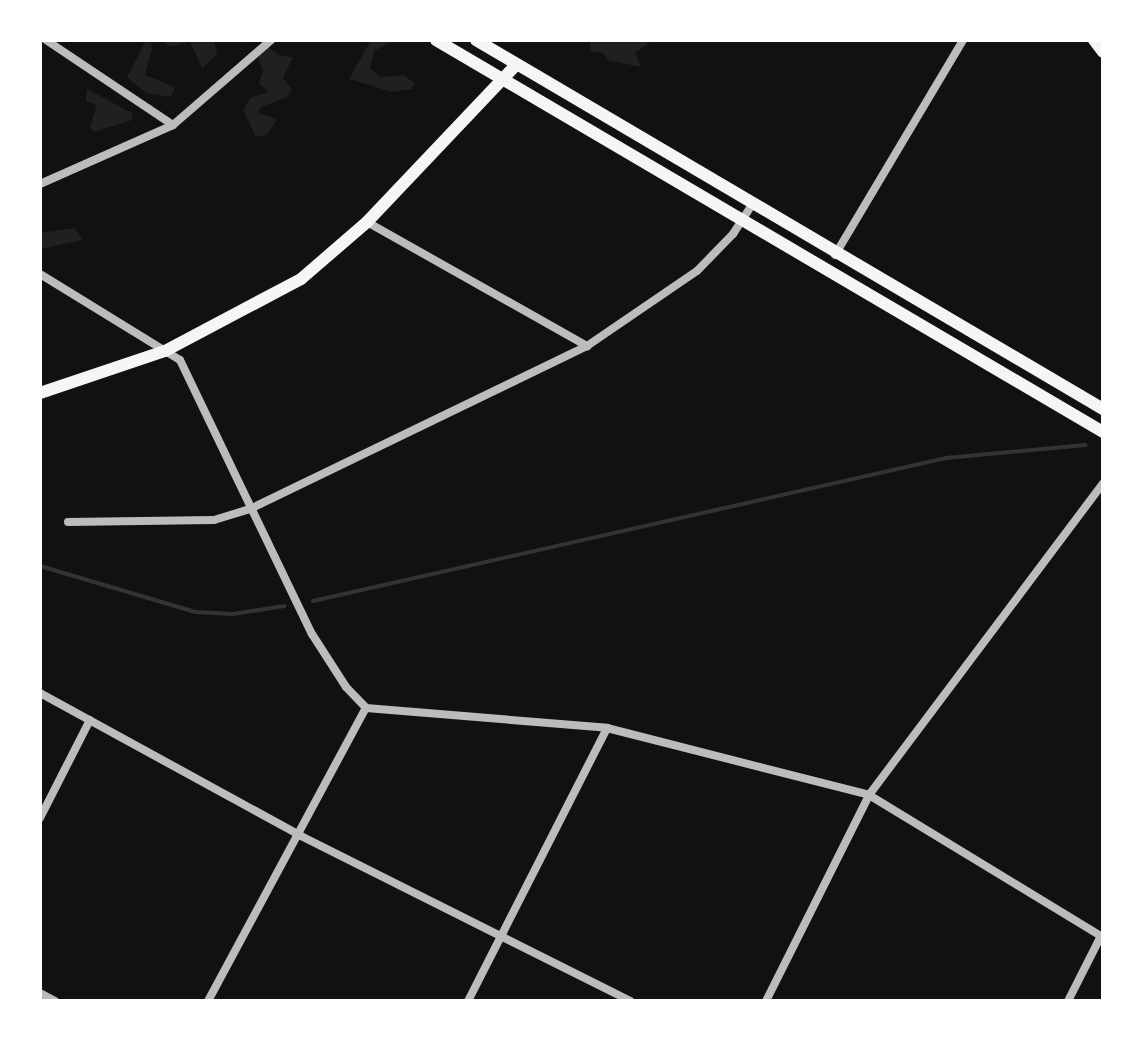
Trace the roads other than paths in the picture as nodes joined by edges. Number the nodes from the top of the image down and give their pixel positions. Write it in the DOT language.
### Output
graph roads {
  1 [pos="46,40"];
  2 [pos="271,40"];
  3 [pos="436,40"];
  4 [pos="476,40"];
  5 [pos="963,40"];
  6 [pos="1094,40"];
  7 [pos="1103,52"];
  8 [pos="516,65"];
  9 [pos="505,80"];
  10 [pos="173,125"];
  11 [pos="40,184"];
  12 [pos="751,206"];
  13 [pos="744,218"];
  14 [pos="367,222"];
  15 [pos="835,256"];
  16 [pos="40,274"];
  17 [pos="587,346"];
  18 [pos="165,351"];
  19 [pos="40,393"];
  20 [pos="1103,409"];
  21 [pos="1103,432"];
  22 [pos="1103,483"];
  23 [pos="250,509"];
  24 [pos="68,522"];
  25 [pos="40,693"];
  26 [pos="366,708"];
  27 [pos="90,720"];
  28 [pos="607,728"];
  29 [pos="869,795"];
  30 [pos="40,818"];
  31 [pos="301,836"];
  32 [pos="503,937"];
  33 [pos="1102,937"];
  34 [pos="40,993"];
  35 [pos="55,1001"];
  36 [pos="208,1001"];
  37 [pos="468,1001"];
  38 [pos="631,1001"];
  39 [pos="766,1001"];
  40 [pos="1068,1001"];
  1 -- 10 [label="street"];
  2 -- 10 [label="street"];
  3 -- 9 [label="main road"];
  4 -- 8 [label="main road"];
  5 -- 15 [label="street"];
  6 -- 7 [label="main road"];
  8 -- 9 [label="main road"];
  8 -- 12 [label="main road"];
  9 -- 13 [label="main road"];
  9 -- 14 [label="main road"];
  10 -- 11 [label="street"];
  12 -- 13 [label="street"];
  12 -- 15 [label="main road"];
  13 -- 17 [label="street"];
  13 -- 21 [label="main road"];
  14 -- 17 [label="street"];
  14 -- 18 [label="main road"];
  15 -- 20 [label="main road"];
  16 -- 18 [label="street"];
  17 -- 23 [label="street"];
  18 -- 19 [label="main road"];
  18 -- 23 [label="street"];
  22 -- 29 [label="street"];
  23 -- 24 [label="street"];
  23 -- 26 [label="street"];
  25 -- 27 [label="street"];
  26 -- 28 [label="street"];
  26 -- 31 [label="street"];
  27 -- 30 [label="street"];
  27 -- 31 [label="street"];
  28 -- 29 [label="street"];
  28 -- 32 [label="street"];
  29 -- 33 [label="street"];
  29 -- 39 [label="street"];
  31 -- 32 [label="street"];
  31 -- 36 [label="street"];
  32 -- 37 [label="street"];
  32 -- 38 [label="street"];
  33 -- 40 [label="street"];
  34 -- 35 [label="street"];
}
